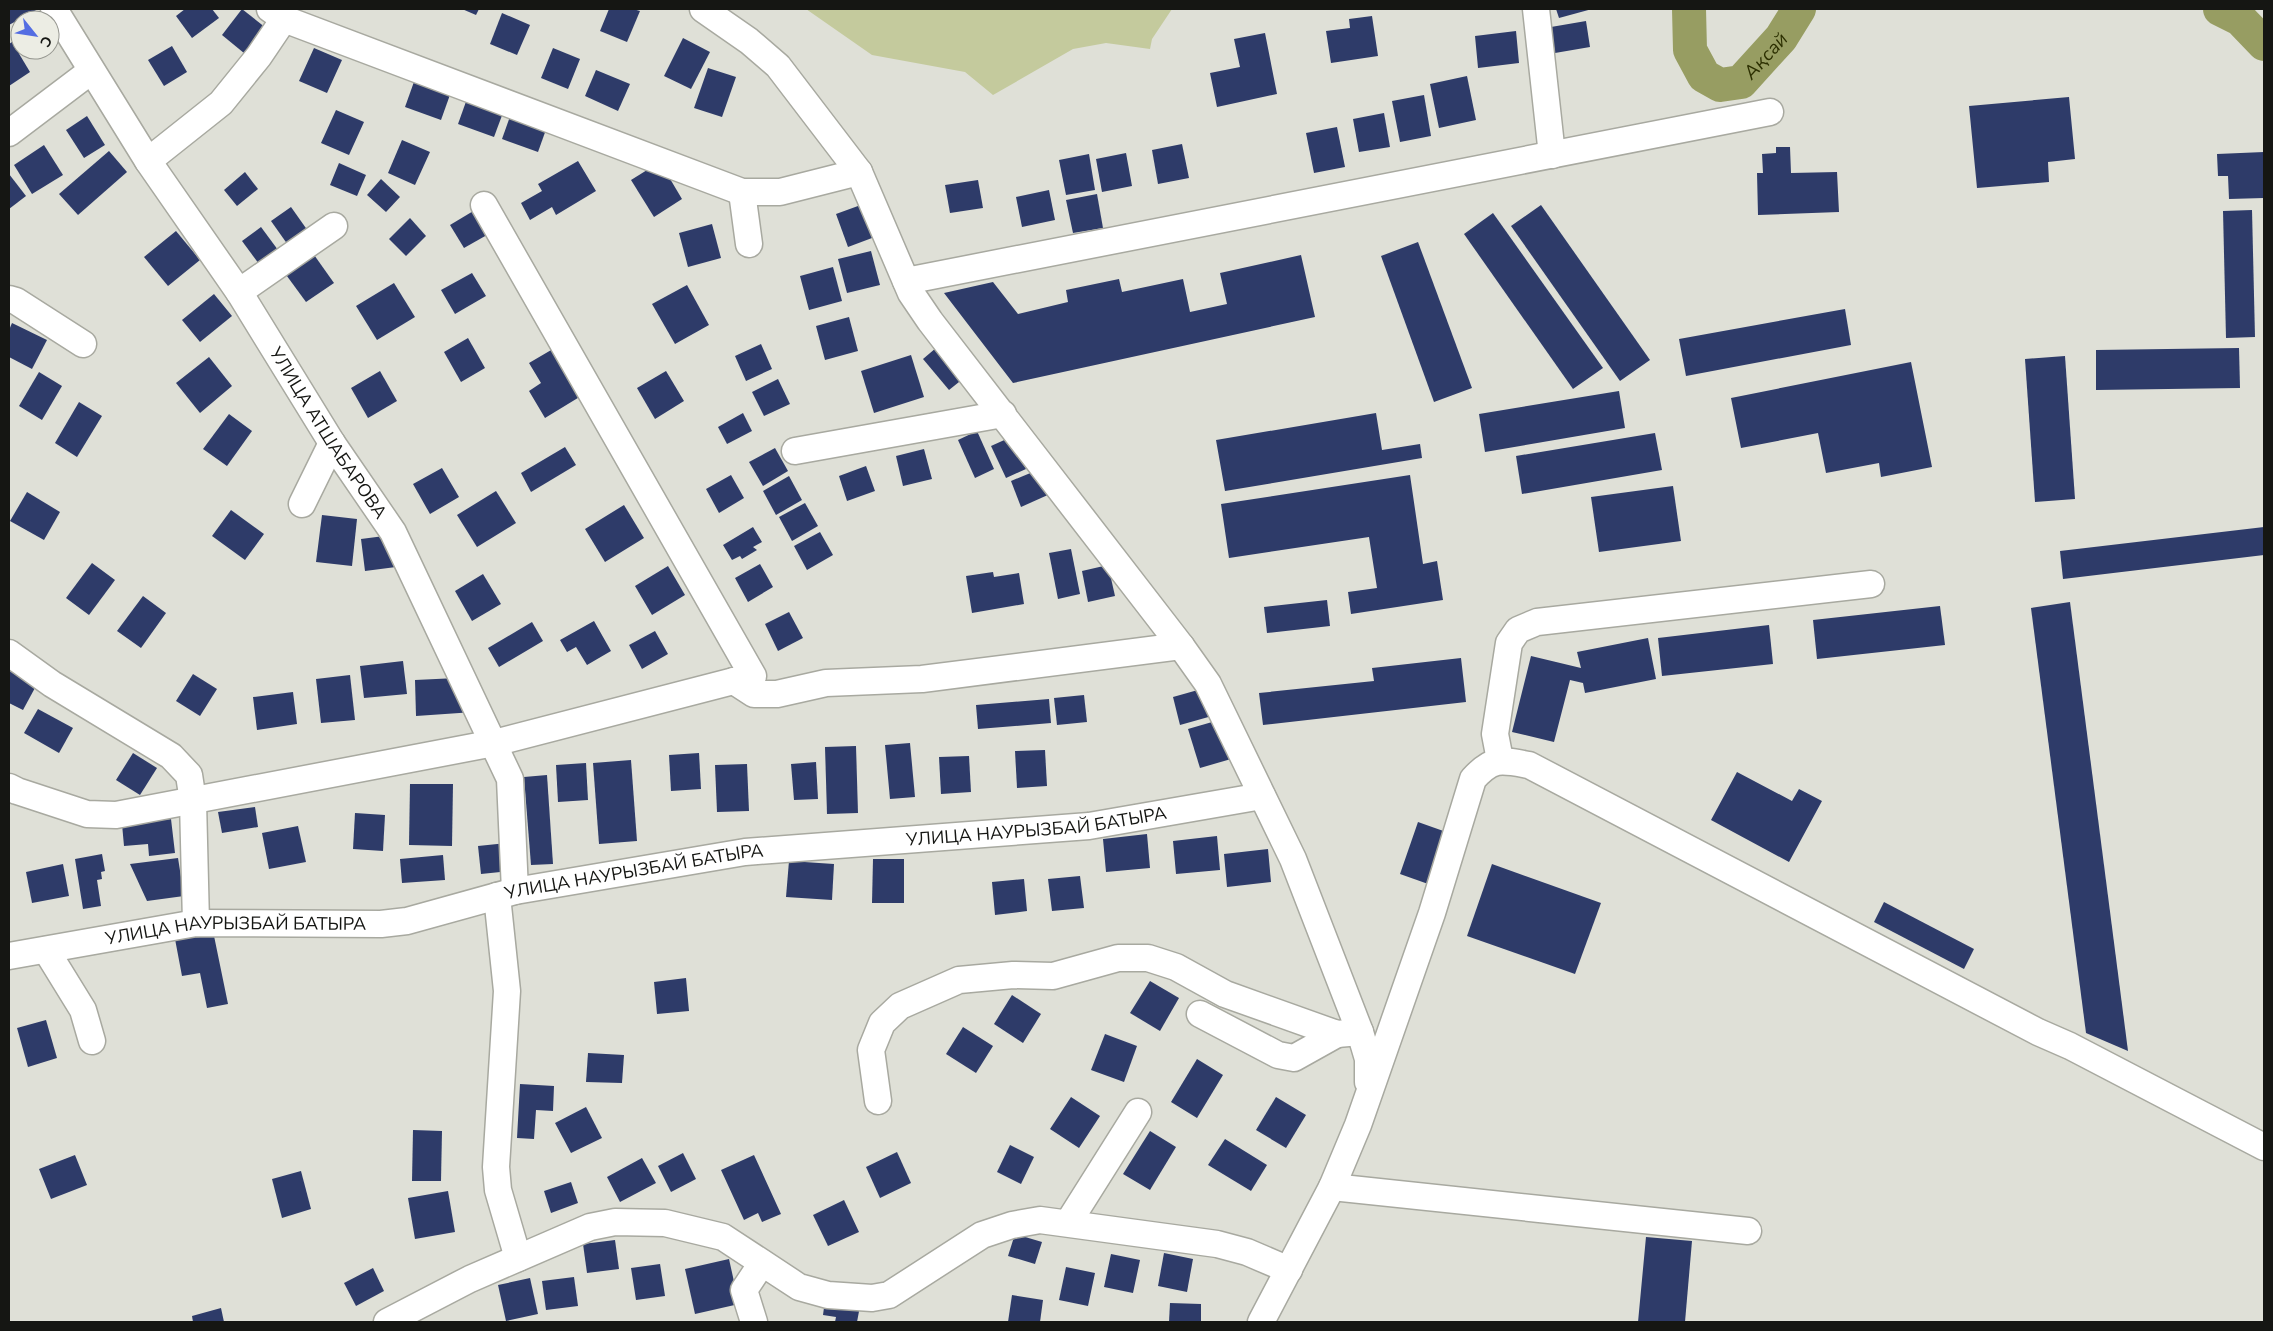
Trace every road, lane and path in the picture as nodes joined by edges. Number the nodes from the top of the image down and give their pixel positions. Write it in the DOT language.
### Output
graph roads {
  1 [pos="54,9"];
  2 [pos="703,9"];
  3 [pos="1536,9"];
  4 [pos="278,14"];
  5 [pos="91,71"];
  6 [pos="1770,112"];
  7 [pos="9,133"];
  8 [pos="1552,155"];
  9 [pos="148,161"];
  10 [pos="859,172"];
  11 [pos="742,192"];
  12 [pos="484,205"];
  13 [pos="334,226"];
  14 [pos="749,244"];
  15 [pos="906,281"];
  16 [pos="239,292"];
  17 [pos="9,299"];
  18 [pos="83,344"];
  19 [pos="1003,414"];
  20 [pos="332,443"];
  21 [pos="794,451"];
  22 [pos="302,504"];
  23 [pos="1871,584"];
  24 [pos="1181,646"];
  25 [pos="9,653"];
  26 [pos="734,681"];
  27 [pos="494,743"];
  28 [pos="1500,760"];
  29 [pos="9,787"];
  30 [pos="1262,796"];
  31 [pos="193,801"];
  32 [pos="506,894"];
  33 [pos="196,923"];
  34 [pos="46,950"];
  35 [pos="9,956"];
  36 [pos="1200,1014"];
  37 [pos="1349,1033"];
  38 [pos="92,1041"];
  39 [pos="1369,1091"];
  40 [pos="878,1101"];
  41 [pos="1138,1112"];
  42 [pos="2264,1147"];
  43 [pos="1332,1187"];
  44 [pos="1068,1224"];
  45 [pos="1748,1231"];
  46 [pos="518,1258"];
  47 [pos="762,1263"];
  48 [pos="1289,1270"];
  49 [pos="387,1322"];
  50 [pos="754,1322"];
  51 [pos="1261,1322"];
  1 -- 5 [label="street, УЛИЦА АТШАБАРОВА"];
  2 -- 10 [label="street"];
  3 -- 8 [label="street"];
  4 -- 9 [label="street"];
  4 -- 11 [label="street"];
  5 -- 7 [label="street"];
  5 -- 9 [label="street, УЛИЦА АТШАБАРОВА"];
  6 -- 8 [label="street"];
  8 -- 15 [label="street"];
  9 -- 16 [label="street, УЛИЦА АТШАБАРОВА"];
  10 -- 11 [label="street"];
  10 -- 15 [label="street"];
  11 -- 14 [label="street"];
  12 -- 26 [label="street"];
  13 -- 16 [label="street"];
  15 -- 19 [label="street"];
  16 -- 20 [label="street, УЛИЦА АТШАБАРОВА"];
  17 -- 18 [label="street"];
  19 -- 21 [label="street"];
  19 -- 24 [label="street"];
  20 -- 22 [label="street"];
  20 -- 27 [label="street, УЛИЦА АТШАБАРОВА"];
  23 -- 28 [label="street"];
  24 -- 26 [label="street"];
  24 -- 30 [label="street"];
  25 -- 31 [label="street"];
  26 -- 27 [label="street"];
  27 -- 31 [label="street"];
  27 -- 32 [label="street, УЛИЦА АТШАБАРОВА"];
  28 -- 39 [label="street"];
  28 -- 42 [label="street"];
  29 -- 31 [label="street"];
  30 -- 32 [label="street, УЛИЦА НАУРЫЗБАЙ БАТЫРА"];
  30 -- 37 [label="street"];
  31 -- 33 [label="street"];
  32 -- 33 [label="street, УЛИЦА НАУРЫЗБАЙ БАТЫРА"];
  32 -- 46 [label="street, УЛИЦА АТШАБАРОВА"];
  33 -- 34 [label="street, УЛИЦА НАУРЫЗБАЙ БАТЫРА"];
  34 -- 35 [label="street, УЛИЦА НАУРЫЗБАЙ БАТЫРА"];
  34 -- 38 [label="street"];
  36 -- 37 [label="street"];
  37 -- 39 [label="street"];
  37 -- 40 [label="street"];
  39 -- 43 [label="street"];
  41 -- 44 [label="street"];
  43 -- 45 [label="street"];
  43 -- 48 [label="street"];
  44 -- 47 [label="street"];
  44 -- 48 [label="street"];
  46 -- 47 [label="street"];
  46 -- 49 [label="street"];
  47 -- 50 [label="street"];
  48 -- 51 [label="street"];
}
